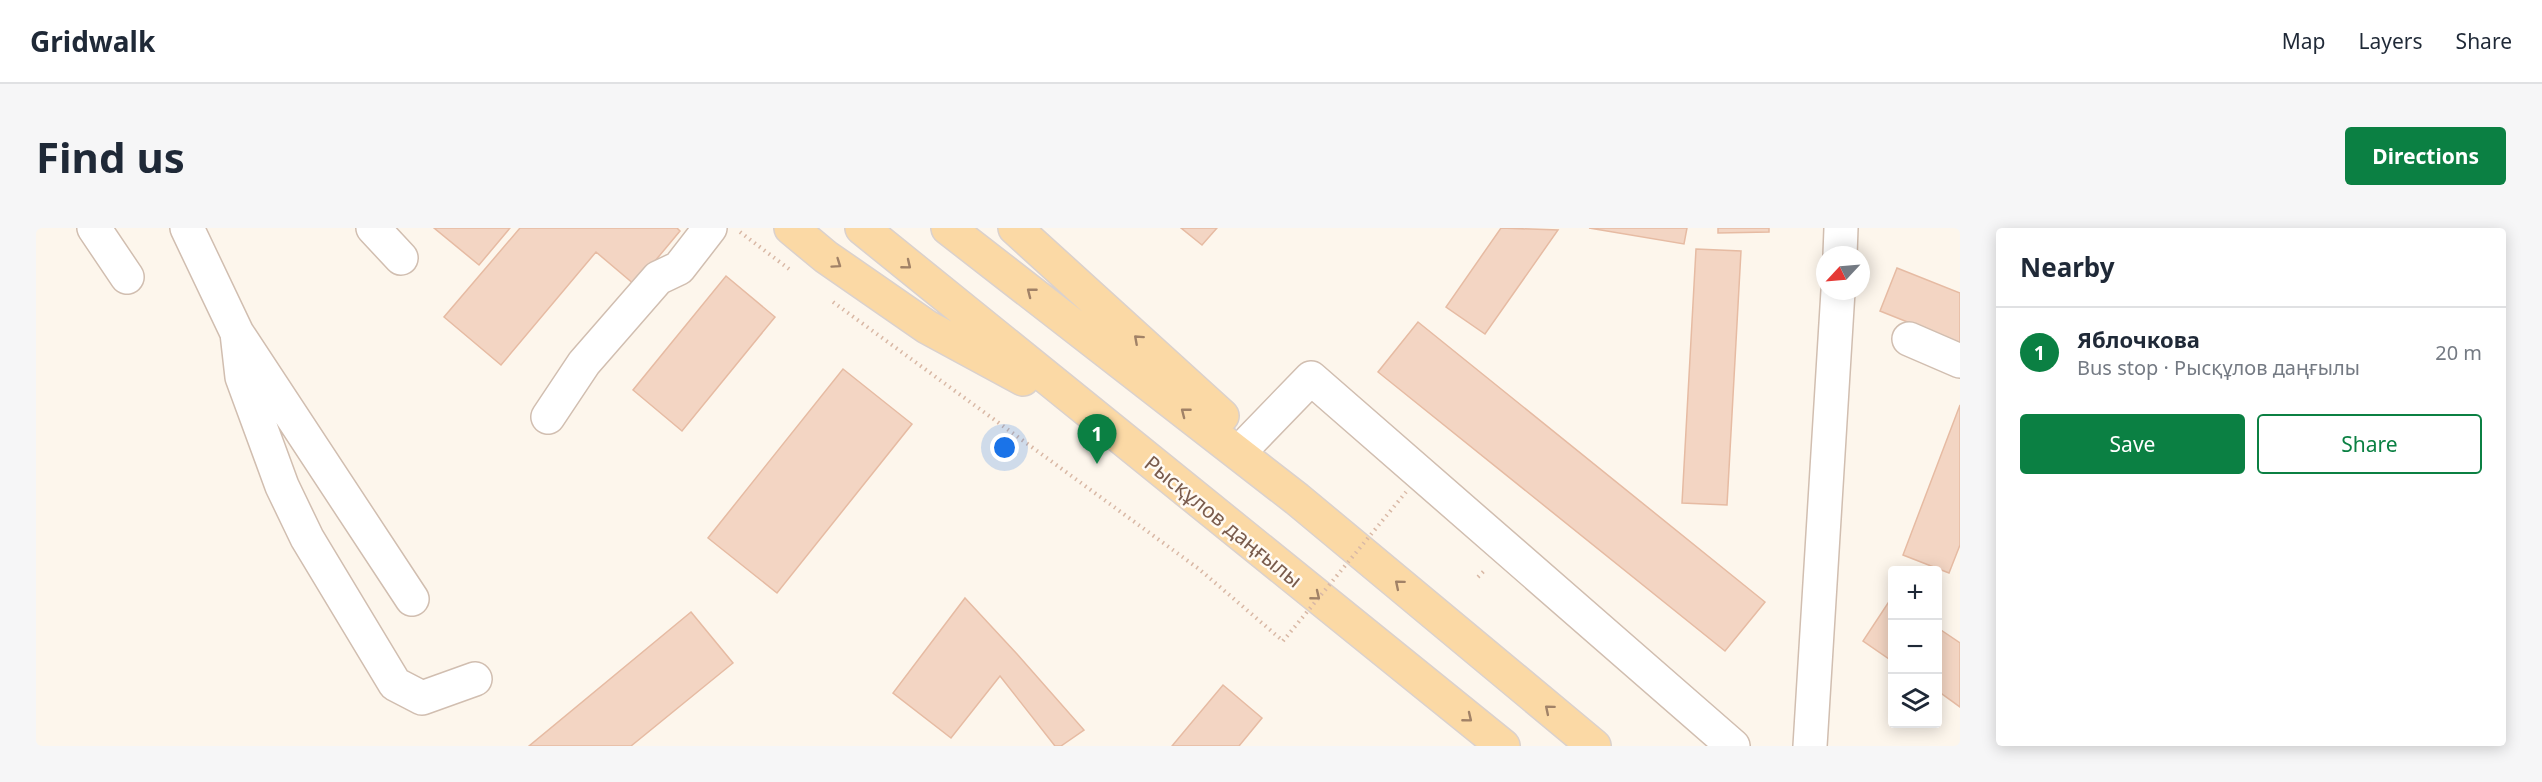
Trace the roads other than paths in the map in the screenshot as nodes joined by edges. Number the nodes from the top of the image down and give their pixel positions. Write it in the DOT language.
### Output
graph roads {
  1 [pos="94,228"];
  2 [pos="187,228"];
  3 [pos="373,228"];
  4 [pos="710,228"];
  5 [pos="791,228"];
  6 [pos="862,228"];
  7 [pos="948,228"];
  8 [pos="1015,228"];
  9 [pos="1841,228"];
  10 [pos="1840,246"];
  11 [pos="401,258"];
  12 [pos="128,278"];
  13 [pos="1837,300"];
  14 [pos="237,333"];
  15 [pos="1909,339"];
  16 [pos="1960,361"];
  17 [pos="1090,415"];
  18 [pos="548,417"];
  19 [pos="1250,441"];
  20 [pos="1297,499"];
  21 [pos="412,599"];
  22 [pos="475,679"];
  23 [pos="1503,746"];
  24 [pos="1594,746"];
  25 [pos="1733,746"];
  26 [pos="1810,746"];
  1 -- 12 [label="street"];
  2 -- 14 [label="street"];
  3 -- 11 [label="street"];
  4 -- 18 [label="street"];
  5 -- 17 [label="main road, one-way"];
  6 -- 17 [label="main road, Рысқұлов даңғылы, one-way"];
  20 -- 7 [label="main road, one-way"];
  19 -- 8 [label="main road, one-way"];
  9 -- 10 [label="street"];
  13 -- 26 [label="street"];
  14 -- 21 [label="street"];
  14 -- 22 [label="street"];
  15 -- 16 [label="street"];
  17 -- 23 [label="main road, Рысқұлов даңғылы, one-way"];
  19 -- 20 [label="main road"];
  19 -- 25 [label="street"];
  24 -- 20 [label="main road, one-way"];
}
